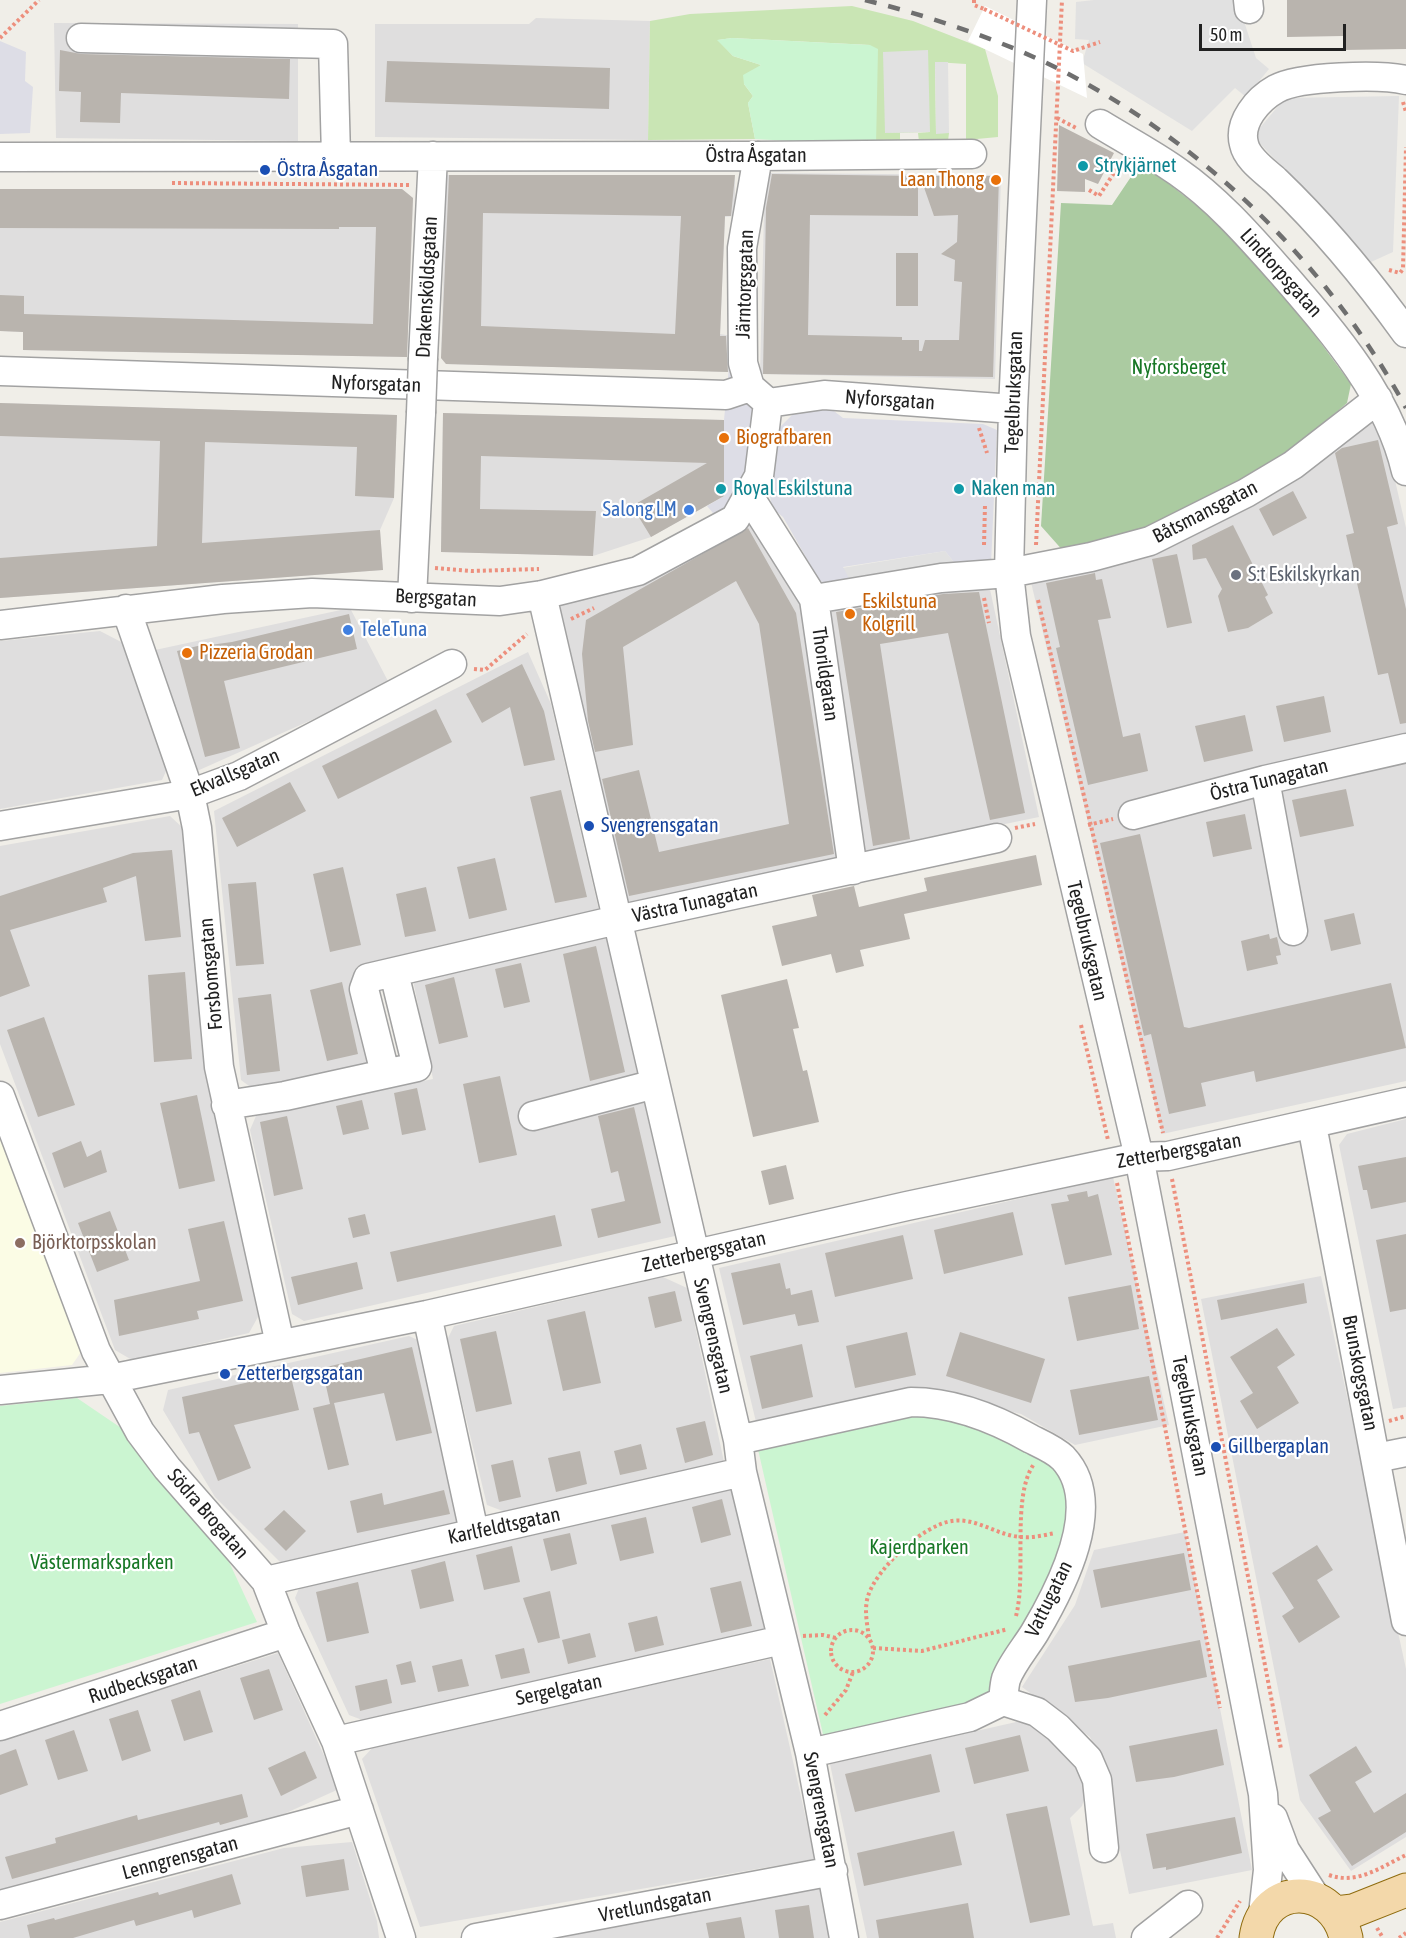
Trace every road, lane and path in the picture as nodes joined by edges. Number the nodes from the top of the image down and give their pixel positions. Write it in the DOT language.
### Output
graph roads {
  1 [pos="39,0"];
  2 [pos="974,0"];
  3 [pos="1032,0"];
  4 [pos="1062,0"];
  5 [pos="0,38"];
  6 [pos="81,38"];
  7 [pos="1100,42"];
  8 [pos="1406,80"];
  9 [pos="1100,124"];
  10 [pos="1132,144"];
  11 [pos="1406,147"];
  12 [pos="972,153"];
  13 [pos="336,156"];
  14 [pos="433,156"];
  15 [pos="758,156"];
  16 [pos="0,157"];
  17 [pos="164,183"];
  18 [pos="1089,190"];
  19 [pos="417,191"];
  20 [pos="1382,263"];
  21 [pos="1406,333"];
  22 [pos="0,371"];
  23 [pos="759,395"];
  24 [pos="1378,399"];
  25 [pos="1013,409"];
  26 [pos="1406,471"];
  27 [pos="749,496"];
  28 [pos="470,571"];
  29 [pos="1022,571"];
  30 [pos="542,596"];
  31 [pos="412,598"];
  32 [pos="814,599"];
  33 [pos="470,600"];
  34 [pos="126,609"];
  35 [pos="0,625"];
  36 [pos="528,629"];
  37 [pos="452,664"];
  38 [pos="1406,748"];
  39 [pos="1265,780"];
  40 [pos="190,794"];
  41 [pos="1134,815"];
  42 [pos="0,826"];
  43 [pos="997,838"];
  44 [pos="854,870"];
  45 [pos="617,920"];
  46 [pos="1293,931"];
  47 [pos="655,1083"];
  48 [pos="0,1096"];
  49 [pos="1406,1102"];
  50 [pos="226,1105"];
  51 [pos="533,1116"];
  52 [pos="1312,1125"];
  53 [pos="1168,1156"];
  54 [pos="1139,1157"];
  55 [pos="694,1254"];
  56 [pos="427,1315"];
  57 [pos="280,1344"];
  58 [pos="110,1379"];
  59 [pos="0,1390"];
  60 [pos="738,1440"];
  61 [pos="1047,1448"];
  62 [pos="1406,1452"];
  63 [pos="1376,1458"];
  64 [pos="742,1472"];
  65 [pos="1078,1531"];
  66 [pos="474,1532"];
  67 [pos="1022,1538"];
  68 [pos="266,1581"];
  69 [pos="1406,1621"];
  70 [pos="286,1634"];
  71 [pos="869,1637"];
  72 [pos="836,1638"];
  73 [pos="1018,1639"];
  74 [pos="782,1640"];
  75 [pos="873,1648"];
  76 [pos="853,1672"];
  77 [pos="1003,1701"];
  78 [pos="0,1726"];
  79 [pos="336,1741"];
  80 [pos="808,1744"];
  81 [pos="1282,1757"];
  82 [pos="1263,1794"];
  83 [pos="359,1810"];
  84 [pos="1104,1848"];
  85 [pos="1406,1855"];
  86 [pos="834,1871"];
  87 [pos="1406,1890"];
  88 [pos="1406,1904"];
  89 [pos="0,1905"];
  90 [pos="1188,1905"];
  91 [pos="1330,1905"];
  92 [pos="1255,1928"];
  93 [pos="1406,1933"];
  94 [pos="401,1938"];
  95 [pos="476,1938"];
  96 [pos="844,1938"];
  97 [pos="1146,1938"];
  98 [pos="1358,1938"];
  99 [pos="1399,1938"];
  1 -- 5 [label="path"];
  2 -- 7 [label="path, bridge"];
  3 -- 25 [label="street, Tegelbruksgatan"];
  4 -- 29 [label="path"];
  6 -- 13 [label="street"];
  8 -- 21 [label="street"];
  9 -- 10 [label="street, Lindtorpsgatan"];
  10 -- 18 [label="path"];
  10 -- 24 [label="street, Lindtorpsgatan"];
  11 -- 20 [label="path"];
  12 -- 15 [label="street, Östra Åsgatan"];
  13 -- 14 [label="street, Östra Åsgatan"];
  13 -- 16 [label="street, Östra Åsgatan"];
  14 -- 15 [label="street, Östra Åsgatan"];
  14 -- 31 [label="street, Drakensköldsgatan, bridge"];
  15 -- 23 [label="street, Järntorgsgatan"];
  17 -- 19 [label="path"];
  22 -- 23 [label="street, Nyforsgatan"];
  23 -- 25 [label="street, Nyforsgatan"];
  23 -- 27 [label="street, Bergsgatan"];
  24 -- 26 [label="street, Lindtorpsgatan"];
  24 -- 29 [label="street, Båtsmansgatan"];
  25 -- 29 [label="street, Tegelbruksgatan"];
  27 -- 30 [label="street, Bergsgatan"];
  27 -- 32 [label="street, Thorildgatan"];
  28 -- 33 [label="path"];
  29 -- 32 [label="street, Båtsmansgatan"];
  29 -- 53 [label="path"];
  29 -- 54 [label="street, Tegelbruksgatan"];
  30 -- 33 [label="street, Bergsgatan"];
  30 -- 45 [label="street, Svengrensgatan"];
  31 -- 33 [label="street, Bergsgatan"];
  31 -- 34 [label="street, Bergsgatan"];
  32 -- 44 [label="street, Thorildgatan"];
  34 -- 35 [label="street, Bergsgatan"];
  34 -- 40 [label="street, Forsbomsgatan"];
  36 -- 37 [label="path"];
  37 -- 40 [label="street, Ekvallsgatan"];
  38 -- 39 [label="street, Östra Tunagatan"];
  39 -- 41 [label="street, Östra Tunagatan"];
  39 -- 46 [label="street"];
  40 -- 42 [label="street, Ekvallsgatan"];
  40 -- 50 [label="street, Forsbomsgatan"];
  43 -- 44 [label="street, Västra Tunagatan"];
  44 -- 45 [label="street, Västra Tunagatan"];
  45 -- 47 [label="street, Svengrensgatan"];
  45 -- 50 [label="street, Västra Tunagatan"];
  47 -- 51 [label="street"];
  47 -- 55 [label="street, Svengrensgatan"];
  48 -- 58 [label="street, Södra Brogatan"];
  49 -- 52 [label="street, Zetterbergsgatan"];
  50 -- 57 [label="street, Forsbomsgatan"];
  52 -- 53 [label="street, Zetterbergsgatan"];
  52 -- 63 [label="street, Brunskogsgatan"];
  53 -- 54 [label="street, Zetterbergsgatan"];
  53 -- 81 [label="path"];
  54 -- 55 [label="street, Zetterbergsgatan"];
  54 -- 82 [label="street, Tegelbruksgatan"];
  55 -- 56 [label="street, Zetterbergsgatan"];
  55 -- 60 [label="street, Svengrensgatan"];
  56 -- 57 [label="street, Zetterbergsgatan"];
  56 -- 66 [label="street"];
  57 -- 58 [label="street, Zetterbergsgatan"];
  58 -- 59 [label="street, Zetterbergsgatan"];
  58 -- 68 [label="street, Södra Brogatan"];
  60 -- 61 [label="street, Vattugatan"];
  60 -- 64 [label="street, Svengrensgatan"];
  61 -- 65 [label="street, Vattugatan"];
  61 -- 67 [label="path"];
  62 -- 63 [label="street"];
  63 -- 69 [label="street, Brunskogsgatan"];
  64 -- 66 [label="street, Karlfeldtsgatan"];
  64 -- 74 [label="street, Svengrensgatan"];
  65 -- 67 [label="path"];
  65 -- 73 [label="street, Vattugatan"];
  66 -- 68 [label="street, Karlfeldtsgatan"];
  67 -- 71 [label="path"];
  67 -- 73 [label="path"];
  68 -- 70 [label="street, Södra Brogatan"];
  70 -- 78 [label="street, Rudbecksgatan"];
  70 -- 79 [label="street, Södra Brogatan"];
  71 -- 72 [label="path"];
  71 -- 75 [label="path"];
  72 -- 74 [label="path"];
  72 -- 76 [label="path"];
  73 -- 75 [label="path"];
  73 -- 77 [label="street, Vattugatan"];
  74 -- 79 [label="street, Sergelgatan"];
  74 -- 80 [label="street, Svengrensgatan"];
  75 -- 76 [label="path"];
  76 -- 80 [label="path"];
  77 -- 80 [label="street"];
  77 -- 84 [label="street"];
  79 -- 83 [label="street, Södra Brogatan"];
  80 -- 86 [label="street, Svengrensgatan"];
  82 -- 91 [label="street, Tegelbruksgatan"];
  82 -- 92 [label="street, Tegelbruksgatan"];
  83 -- 89 [label="street, Lenngrensgatan"];
  83 -- 94 [label="street, Södra Brogatan"];
  85 -- 91 [label="path"];
  86 -- 95 [label="street, Vretlundsgatan"];
  86 -- 96 [label="street, Svengrensgatan"];
  87 -- 91 [label="main road"];
  88 -- 98 [label="main road"];
  90 -- 97 [label="street"];
  91 -- 92 [label="main road"];
  93 -- 99 [label="path"];
}
